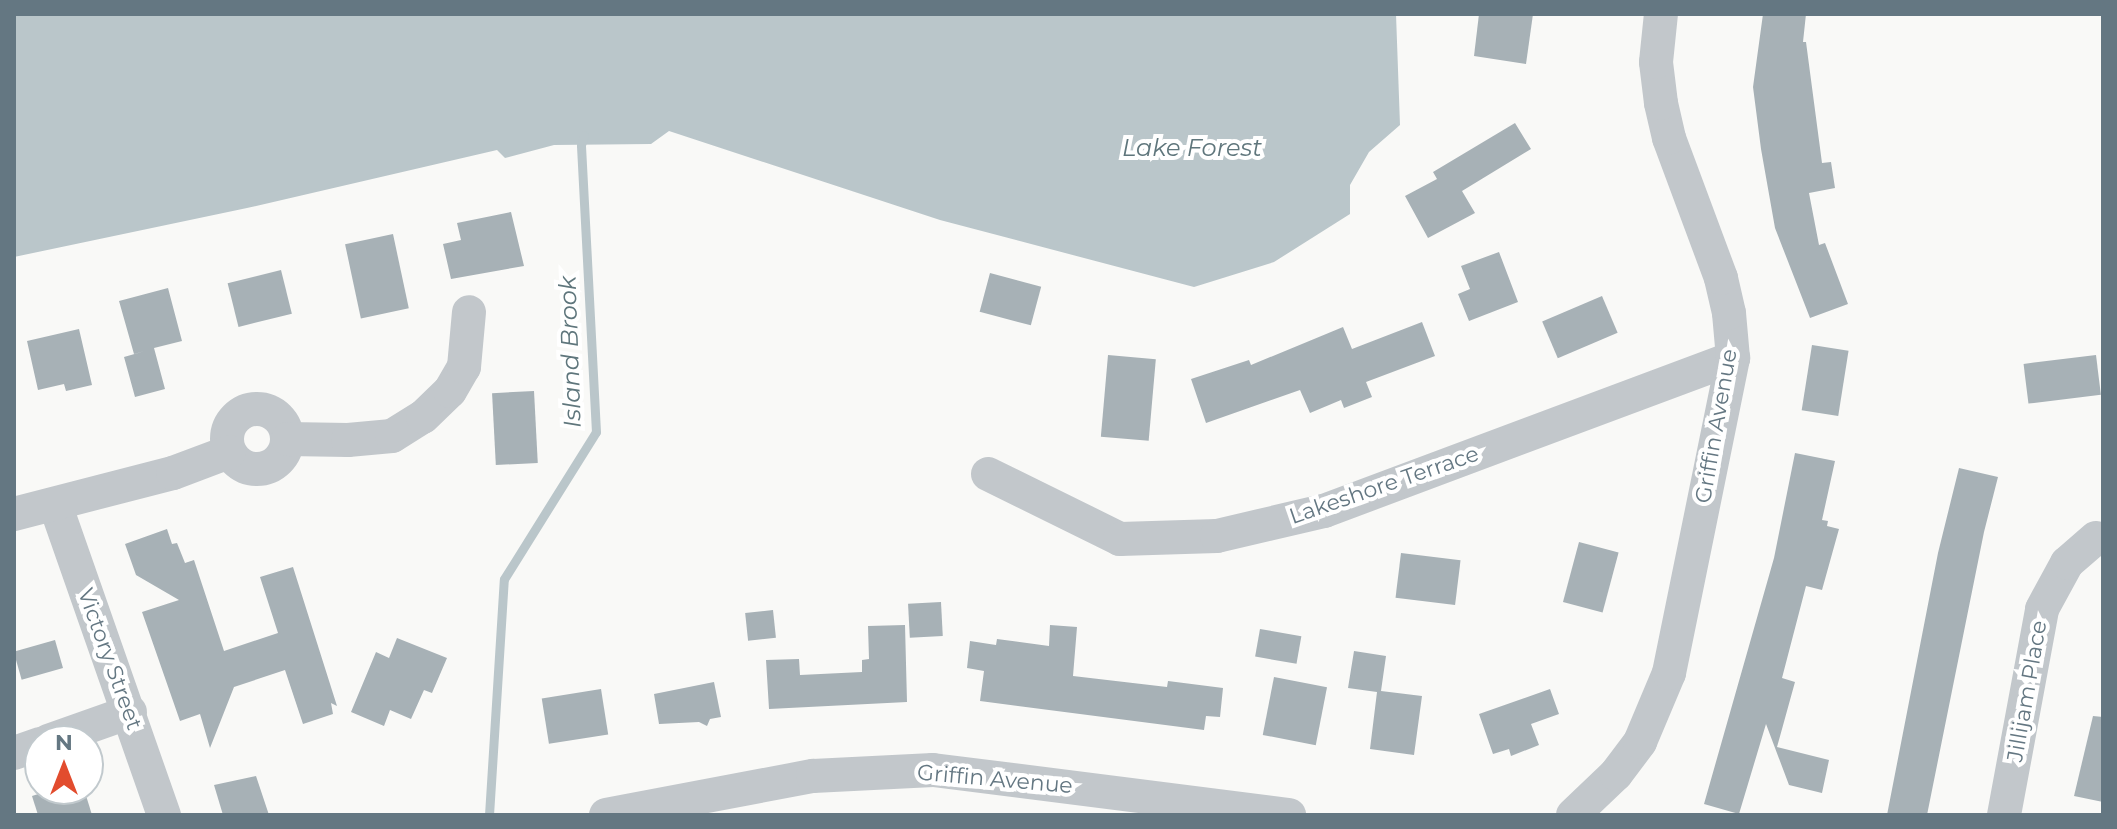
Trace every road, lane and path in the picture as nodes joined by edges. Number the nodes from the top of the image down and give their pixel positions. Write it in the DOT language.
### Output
graph roads {
  1 [pos="1661,14"];
  2 [pos="469,312"];
  3 [pos="1733,358"];
  4 [pos="988,474"];
  5 [pos="55,504"];
  6 [pos="14,514"];
  7 [pos="2096,538"];
  8 [pos="130,712"];
  9 [pos="93,725"];
  10 [pos="164,815"];
  11 [pos="606,815"];
  12 [pos="1289,815"];
  13 [pos="1573,815"];
  14 [pos="2004,815"];
  1 -- 3 [label="street, Griffin Avenue"];
  2 -- 5 [label="street"];
  3 -- 4 [label="street, Lakeshore Terrace"];
  3 -- 13 [label="street, Griffin Avenue"];
  5 -- 6 [label="street"];
  5 -- 8 [label="street, Victory Street"];
  7 -- 14 [label="street, Jillijam Place"];
  8 -- 9 [label="street"];
  8 -- 10 [label="street, Victory Street"];
  11 -- 12 [label="street, Griffin Avenue"];
}
